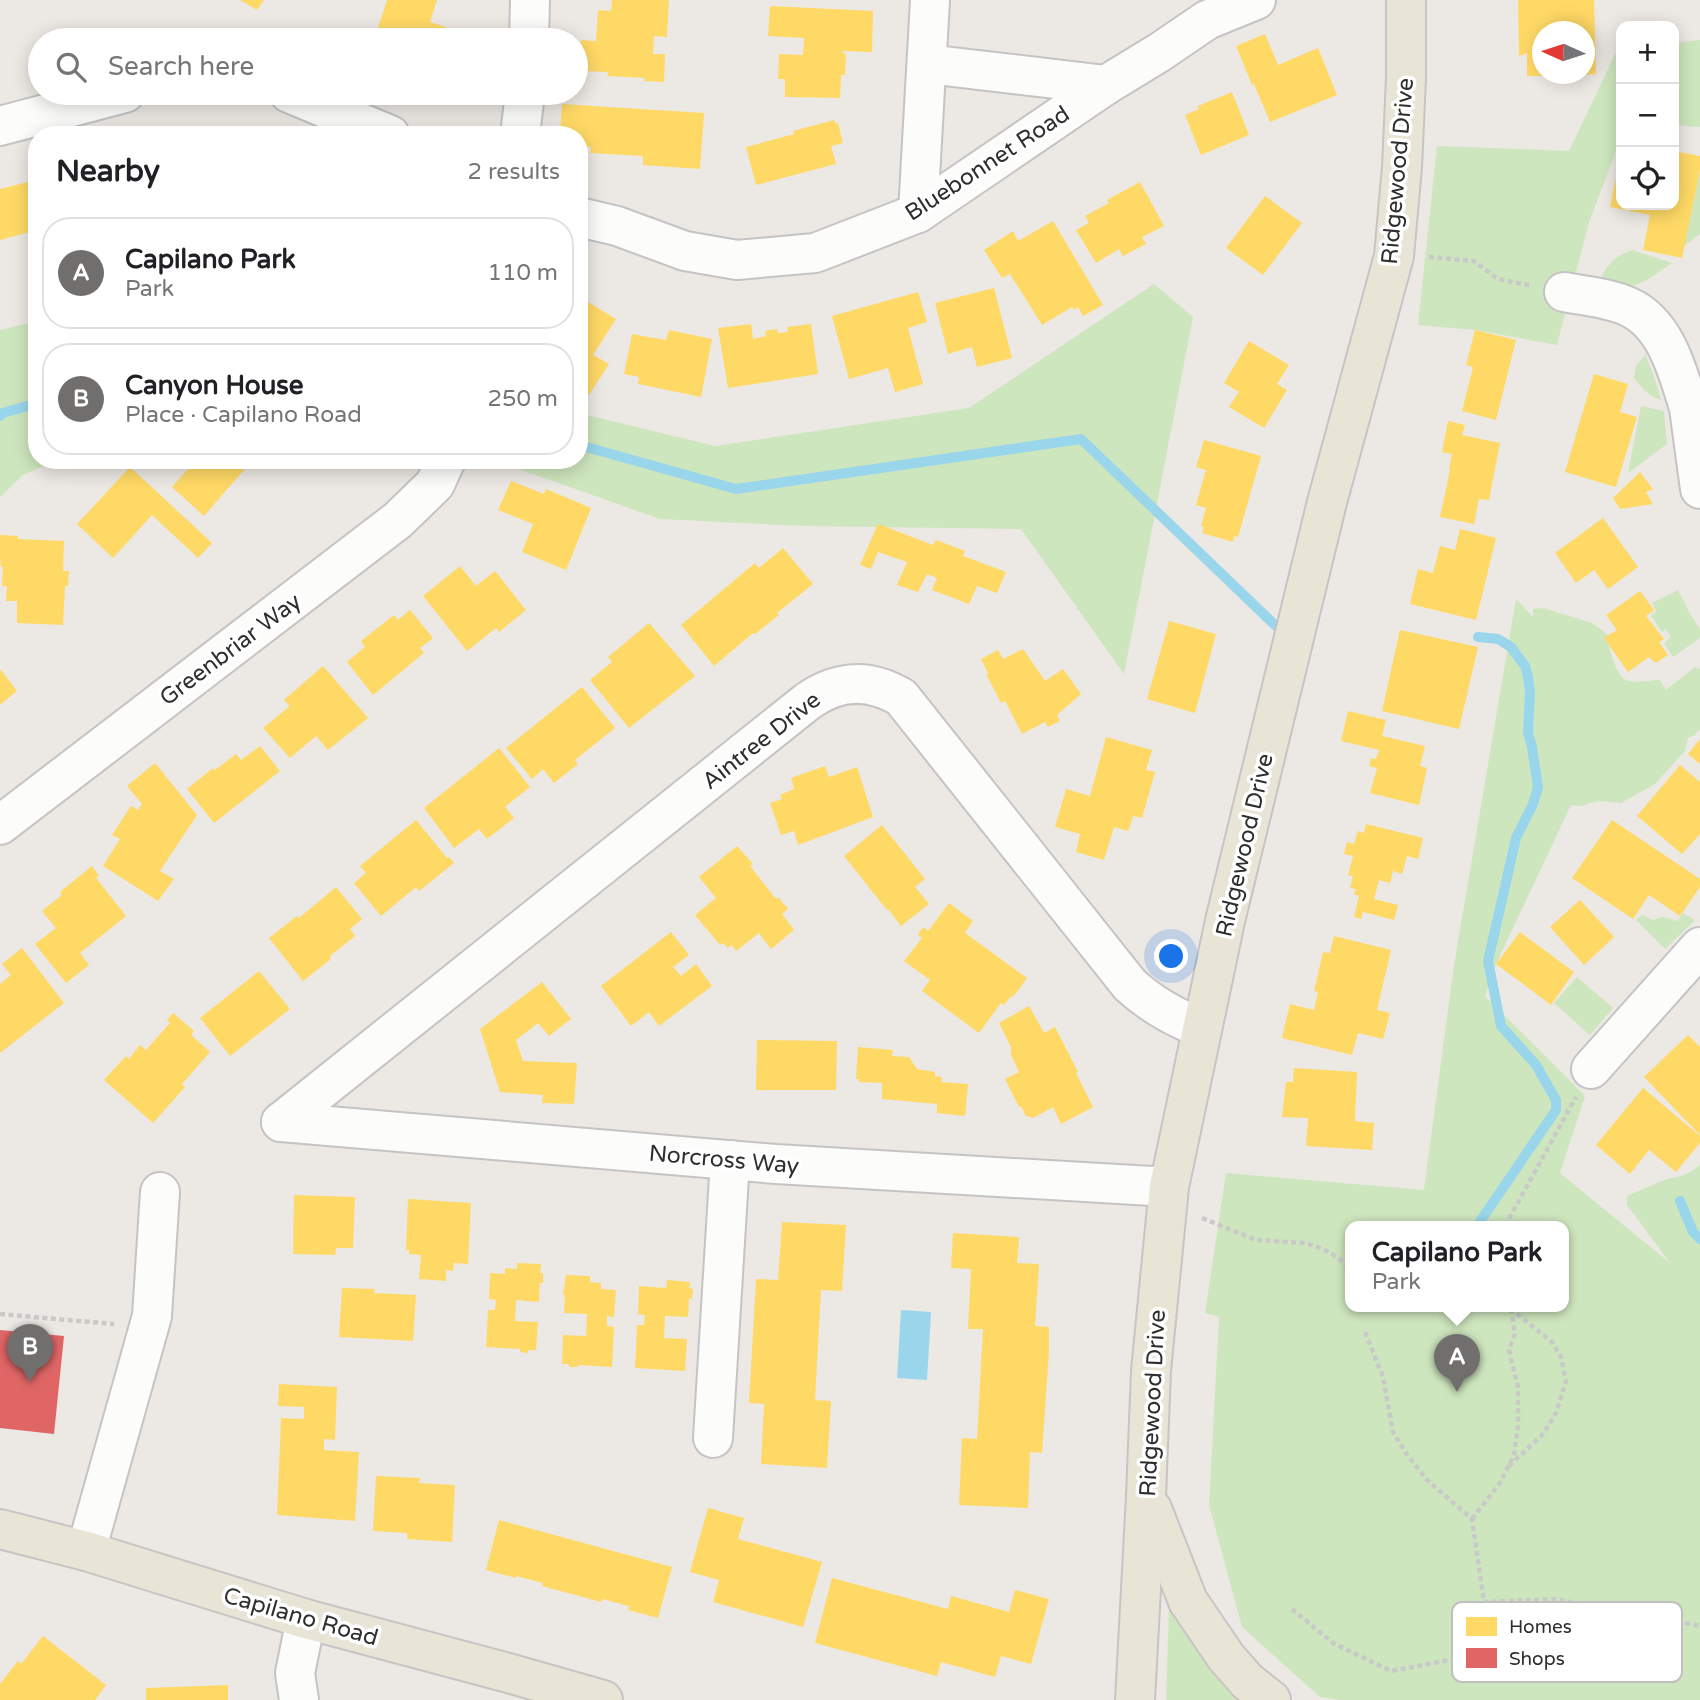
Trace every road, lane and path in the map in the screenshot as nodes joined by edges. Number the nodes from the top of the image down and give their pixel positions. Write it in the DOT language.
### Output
graph roads {
  1 [pos="530,0"];
  2 [pos="930,0"];
  3 [pos="1256,0"];
  4 [pos="1406,0"];
  5 [pos="529,28"];
  6 [pos="927,64"];
  7 [pos="1106,85"];
  8 [pos="80,105"];
  9 [pos="318,105"];
  10 [pos="524,105"];
  11 [pos="0,126"];
  12 [pos="368,126"];
  13 [pos="521,126"];
  14 [pos="918,213"];
  15 [pos="588,219"];
  16 [pos="1394,256"];
  17 [pos="1564,292"];
  18 [pos="442,469"];
  19 [pos="1700,489"];
  20 [pos="0,825"];
  21 [pos="1700,947"];
  22 [pos="1202,1028"];
  23 [pos="1591,1069"];
  24 [pos="281,1122"];
  25 [pos="730,1160"];
  26 [pos="1169,1187"];
  27 [pos="160,1192"];
  28 [pos="1202,1218"];
  29 [pos="1508,1221"];
  30 [pos="1345,1264"];
  31 [pos="1511,1312"];
  32 [pos="1515,1312"];
  33 [pos="0,1314"];
  34 [pos="149,1327"];
  35 [pos="1365,1332"];
  36 [pos="713,1437"];
  37 [pos="1506,1469"];
  38 [pos="1146,1496"];
  39 [pos="1472,1518"];
  40 [pos="0,1529"];
  41 [pos="86,1551"];
  42 [pos="1484,1602"];
  43 [pos="1571,1602"];
  44 [pos="1292,1609"];
  45 [pos="306,1619"];
  46 [pos="1700,1621"];
  47 [pos="1697,1626"];
  48 [pos="1452,1660"];
  49 [pos="299,1700"];
  50 [pos="603,1700"];
  51 [pos="1135,1700"];
  52 [pos="1271,1700"];
  1 -- 5 [label="street"];
  2 -- 6 [label="street"];
  3 -- 7 [label="street, Bluebonnet Road"];
  4 -- 16 [label="main road, Ridgewood Drive"];
  6 -- 7 [label="street, Bluebonnet Road"];
  6 -- 14 [label="street"];
  7 -- 14 [label="street, Bluebonnet Road"];
  8 -- 11 [label="street"];
  9 -- 12 [label="street"];
  10 -- 13 [label="street"];
  14 -- 15 [label="street, Bluebonnet Road"];
  16 -- 17 [label="path"];
  16 -- 22 [label="main road, Ridgewood Drive"];
  17 -- 19 [label="street"];
  18 -- 20 [label="street, Greenbriar Way"];
  21 -- 23 [label="street"];
  22 -- 24 [label="street, Aintree Drive"];
  22 -- 26 [label="main road, Ridgewood Drive"];
  23 -- 29 [label="path"];
  24 -- 25 [label="street, Norcross Way"];
  25 -- 26 [label="street, Norcross Way"];
  25 -- 36 [label="street"];
  26 -- 38 [label="main road, Ridgewood Drive"];
  27 -- 34 [label="street"];
  28 -- 30 [label="path"];
  31 -- 37 [label="path"];
  32 -- 37 [label="path"];
  33 -- 34 [label="path"];
  34 -- 41 [label="street"];
  35 -- 39 [label="path"];
  37 -- 39 [label="path"];
  38 -- 51 [label="main road, Ridgewood Drive"];
  38 -- 52 [label="main road"];
  39 -- 42 [label="path"];
  40 -- 41 [label="main road, Capilano Road"];
  41 -- 45 [label="main road, Capilano Road"];
  42 -- 43 [label="path"];
  44 -- 48 [label="path"];
  45 -- 49 [label="street"];
  45 -- 50 [label="main road, Capilano Road"];
  46 -- 47 [label="path"];
}
